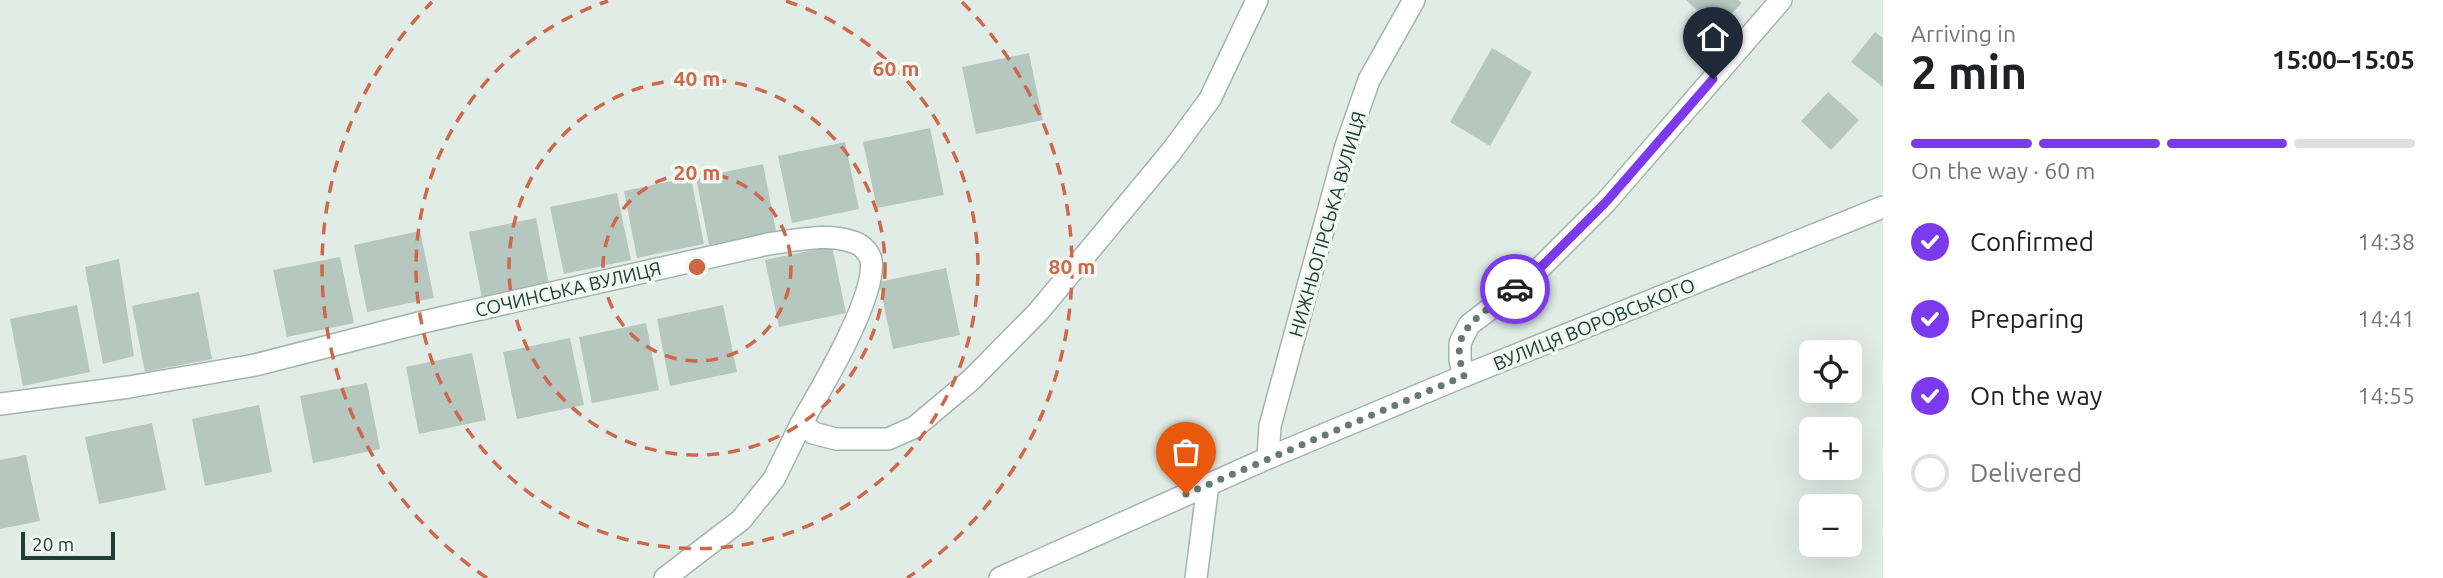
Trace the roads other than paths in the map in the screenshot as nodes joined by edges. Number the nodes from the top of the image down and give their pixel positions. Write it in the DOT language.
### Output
graph roads {
  1 [pos="1257,0"];
  2 [pos="1414,0"];
  3 [pos="1781,0"];
  4 [pos="1883,207"];
  5 [pos="1464,376"];
  6 [pos="0,404"];
  7 [pos="802,422"];
  8 [pos="1268,458"];
  9 [pos="1209,484"];
  10 [pos="665,578"];
  11 [pos="1000,578"];
  12 [pos="1196,578"];
  1 -- 7 [label="street"];
  2 -- 8 [label="street, НИЖНЬОГІРСЬКА ВУЛИЦЯ"];
  3 -- 5 [label="street"];
  4 -- 5 [label="street, ВУЛИЦЯ ВОРОВСЬКОГО"];
  5 -- 8 [label="street, ВУЛИЦЯ ВОРОВСЬКОГО"];
  6 -- 7 [label="street, СОЧИНСЬКА ВУЛИЦЯ"];
  7 -- 10 [label="street, СОЧИНСЬКА ВУЛИЦЯ"];
  8 -- 9 [label="street, ВУЛИЦЯ ВОРОВСЬКОГО"];
  9 -- 11 [label="street, ВУЛИЦЯ ВОРОВСЬКОГО"];
  9 -- 12 [label="street"];
}
